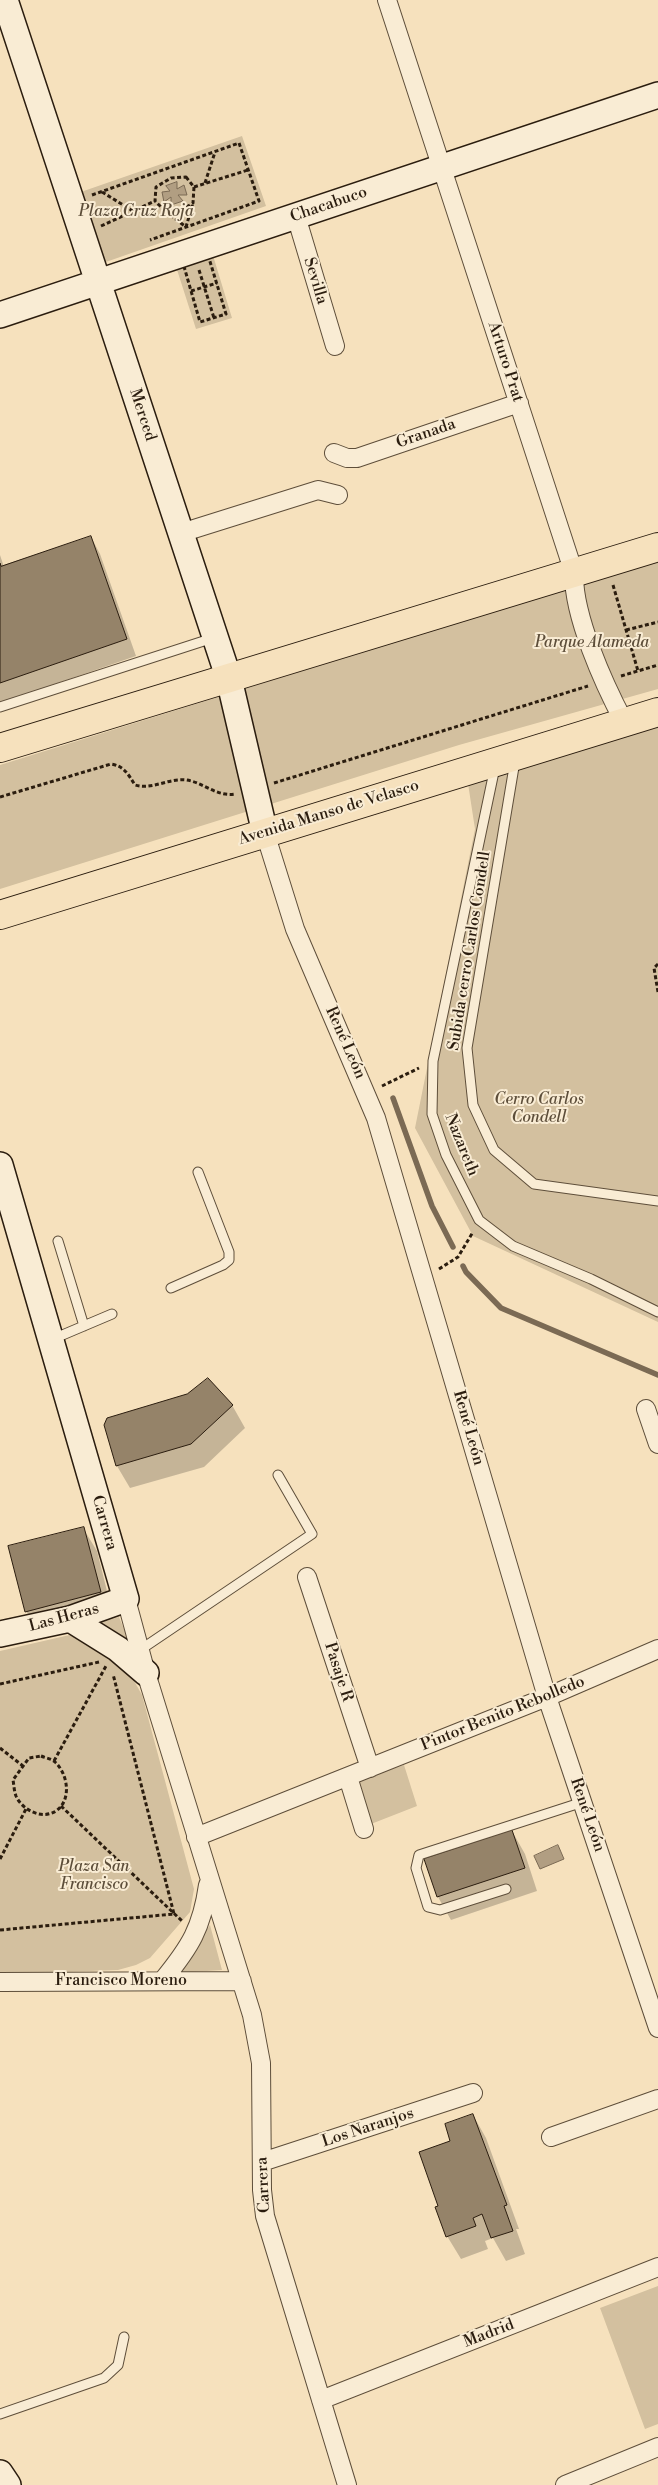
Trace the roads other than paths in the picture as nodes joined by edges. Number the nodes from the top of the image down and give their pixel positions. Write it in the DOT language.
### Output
graph roads {
  1 [pos="5,0"];
  2 [pos="387,0"];
  3 [pos="658,94"];
  4 [pos="441,167"];
  5 [pos="296,216"];
  6 [pos="98,282"];
  7 [pos="0,315"];
  8 [pos="335,346"];
  9 [pos="518,403"];
  10 [pos="334,453"];
  11 [pos="338,495"];
  12 [pos="181,533"];
  13 [pos="658,547"];
  14 [pos="574,573"];
  15 [pos="216,638"];
  16 [pos="229,679"];
  17 [pos="0,707"];
  18 [pos="658,712"];
  19 [pos="624,722"];
  20 [pos="0,748"];
  21 [pos="506,759"];
  22 [pos="265,833"];
  23 [pos="0,915"];
  24 [pos="0,1165"];
  25 [pos="198,1172"];
  26 [pos="658,1201"];
  27 [pos="58,1241"];
  28 [pos="170,1288"];
  29 [pos="658,1312"];
  30 [pos="112,1314"];
  31 [pos="84,1326"];
  32 [pos="51,1340"];
  33 [pos="646,1408"];
  34 [pos="658,1444"];
  35 [pos="278,1475"];
  36 [pos="306,1577"];
  37 [pos="126,1599"];
  38 [pos="70,1619"];
  39 [pos="0,1634"];
  40 [pos="658,1649"];
  41 [pos="143,1661"];
  42 [pos="547,1697"];
  43 [pos="370,1768"];
  44 [pos="348,1777"];
  45 [pos="582,1802"];
  46 [pos="364,1829"];
  47 [pos="196,1837"];
  48 [pos="209,1882"];
  49 [pos="506,1889"];
  50 [pos="164,1980"];
  51 [pos="242,1981"];
  52 [pos="0,1982"];
  53 [pos="654,2001"];
  54 [pos="658,2028"];
  55 [pos="473,2093"];
  56 [pos="658,2099"];
  57 [pos="551,2137"];
  58 [pos="262,2162"];
  59 [pos="658,2268"];
  60 [pos="124,2337"];
  61 [pos="321,2400"];
  62 [pos="0,2414"];
  63 [pos="658,2447"];
  64 [pos="0,2473"];
  65 [pos="8,2485"];
  66 [pos="347,2485"];
  67 [pos="565,2485"];
  1 -- 6 [label="street, Merced"];
  2 -- 4 [label="street, Arturo Prat"];
  3 -- 4 [label="street, Chacabuco"];
  4 -- 5 [label="street, Chacabuco"];
  4 -- 9 [label="street, Arturo Prat"];
  5 -- 6 [label="street, Chacabuco"];
  5 -- 8 [label="street, Sevilla"];
  6 -- 7 [label="street, Chacabuco"];
  6 -- 12 [label="street, Merced"];
  9 -- 10 [label="street, Granada"];
  9 -- 14 [label="street, Arturo Prat"];
  11 -- 12 [label="street"];
  12 -- 15 [label="street, Merced"];
  13 -- 14 [label="main road"];
  14 -- 16 [label="main road"];
  14 -- 19 [label="street, Arturo Prat"];
  15 -- 16 [label="street, Merced"];
  15 -- 17 [label="lane"];
  16 -- 20 [label="main road"];
  16 -- 22 [label="street, Merced"];
  18 -- 19 [label="main road, Avenida Manso de Velasco"];
  19 -- 21 [label="main road, Avenida Manso de Velasco"];
  21 -- 22 [label="main road, Avenida Manso de Velasco"];
  21 -- 26 [label="lane, Subida cerro Carlos Condell"];
  21 -- 29 [label="lane, Nazareth"];
  22 -- 23 [label="main road, Avenida Manso de Velasco"];
  22 -- 42 [label="street, René León"];
  24 -- 32 [label="street, Carrera"];
  25 -- 28 [label="lane"];
  27 -- 31 [label="lane"];
  30 -- 31 [label="lane"];
  31 -- 32 [label="lane"];
  32 -- 37 [label="street, Carrera"];
  33 -- 34 [label="street"];
  35 -- 41 [label="lane"];
  36 -- 43 [label="street, Pasaje R"];
  37 -- 38 [label="street, Las Heras"];
  37 -- 41 [label="street, Carrera"];
  38 -- 39 [label="street, Las Heras"];
  38 -- 41 [label="street"];
  40 -- 42 [label="street, Pintor Benito Rebolledo"];
  41 -- 47 [label="street, Carrera"];
  42 -- 43 [label="street, Pintor Benito Rebolledo"];
  42 -- 45 [label="street, René León"];
  43 -- 44 [label="street, Pintor Benito Rebolledo"];
  44 -- 46 [label="street"];
  44 -- 47 [label="street, Pintor Benito Rebolledo"];
  45 -- 49 [label="lane"];
  45 -- 53 [label="street, René León"];
  47 -- 48 [label="street, Carrera"];
  48 -- 50 [label="street, Carrera"];
  48 -- 51 [label="street, Carrera"];
  50 -- 51 [label="street, Francisco Moreno"];
  50 -- 52 [label="street, Francisco Moreno"];
  51 -- 58 [label="street, Carrera"];
  53 -- 54 [label="street, René León"];
  55 -- 58 [label="street, Los Naranjos"];
  56 -- 57 [label="street"];
  58 -- 61 [label="street, Carrera"];
  59 -- 61 [label="street, Madrid"];
  60 -- 62 [label="lane"];
  61 -- 66 [label="street, Carrera"];
  63 -- 67 [label="street"];
  64 -- 65 [label="street"];
}
